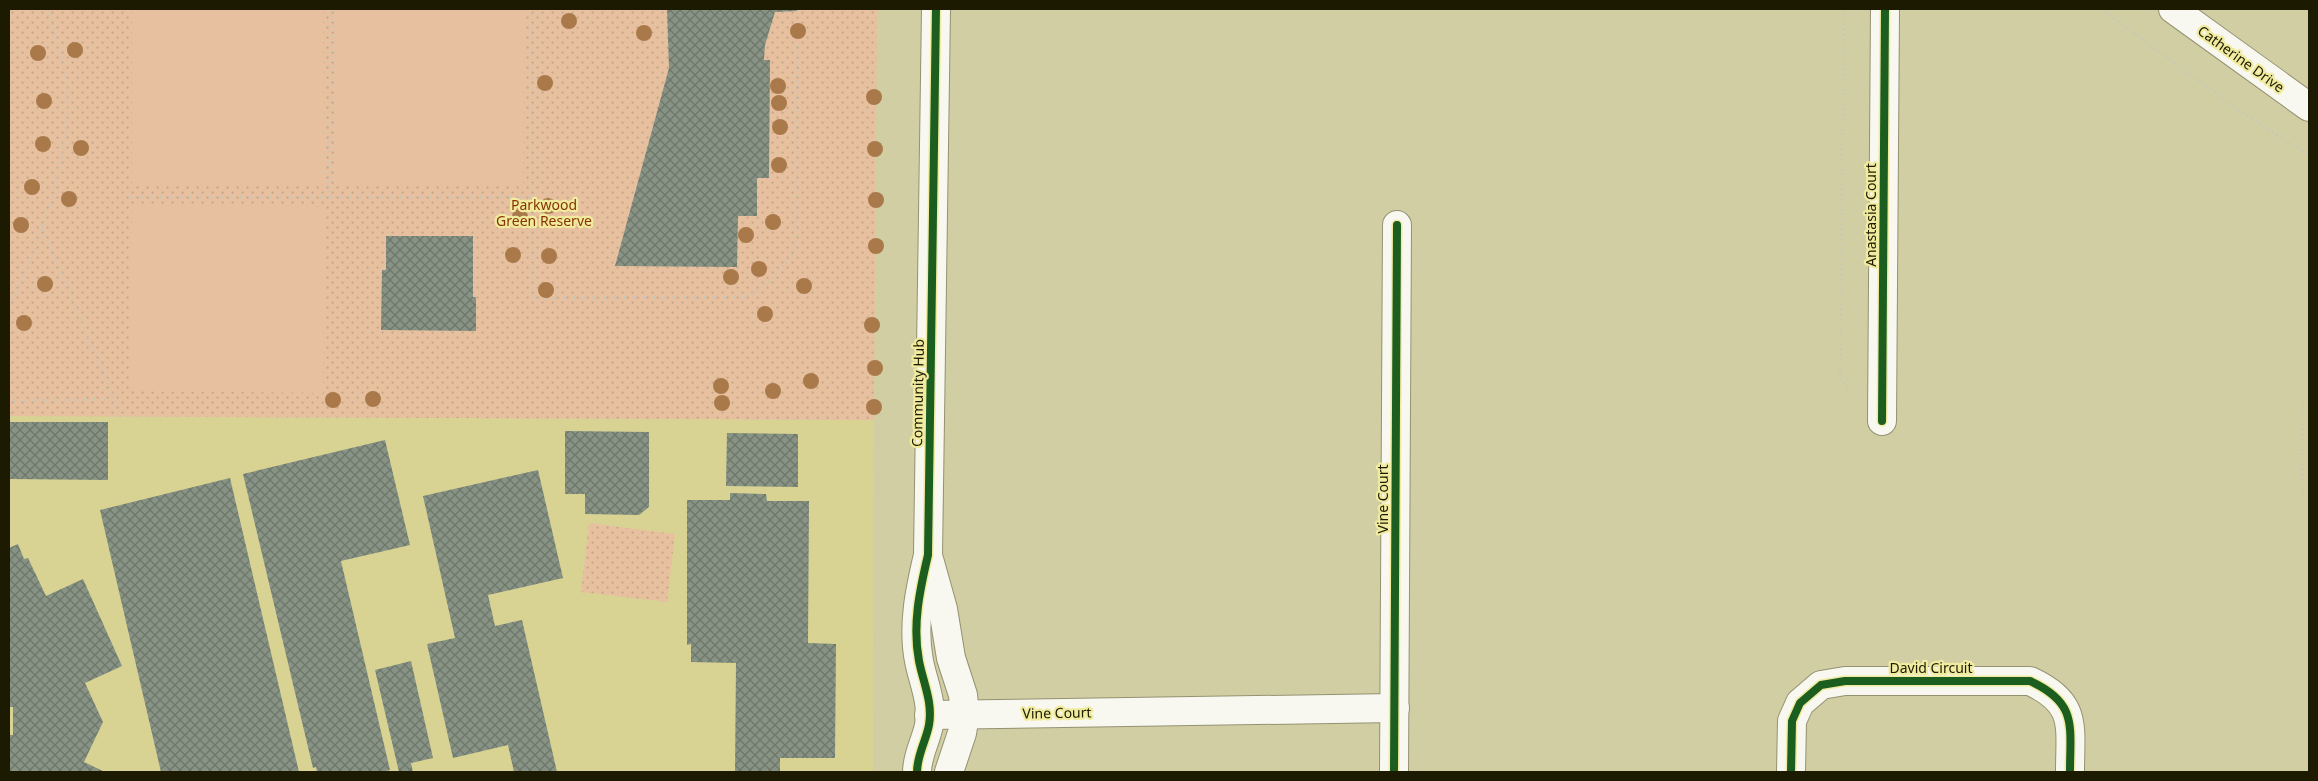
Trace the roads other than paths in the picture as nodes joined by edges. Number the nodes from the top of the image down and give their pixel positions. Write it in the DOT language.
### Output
graph roads {
  1 [pos="936,9"];
  2 [pos="1885,9"];
  3 [pos="2173,9"];
  4 [pos="2309,107"];
  5 [pos="1397,225"];
  6 [pos="1882,421"];
  7 [pos="928,555"];
  8 [pos="1395,708"];
  9 [pos="929,715"];
  10 [pos="965,715"];
  11 [pos="917,772"];
  12 [pos="949,772"];
  13 [pos="1394,772"];
  14 [pos="1791,772"];
  15 [pos="2070,772"];
  1 -- 7 [label="street, Community Hub"];
  2 -- 6 [label="street, Anastasia Court"];
  3 -- 4 [label="street, Catherine Drive"];
  5 -- 8 [label="street, Vine Court"];
  7 -- 9 [label="street, Community Hub"];
  7 -- 10 [label="street, Community Hub"];
  8 -- 10 [label="street, Vine Court"];
  8 -- 13 [label="street, Vine Court"];
  9 -- 10 [label="street, Vine Court"];
  9 -- 11 [label="street, Community Hub"];
  10 -- 12 [label="street, Community Hub"];
  14 -- 15 [label="street, David Circuit"];
}
